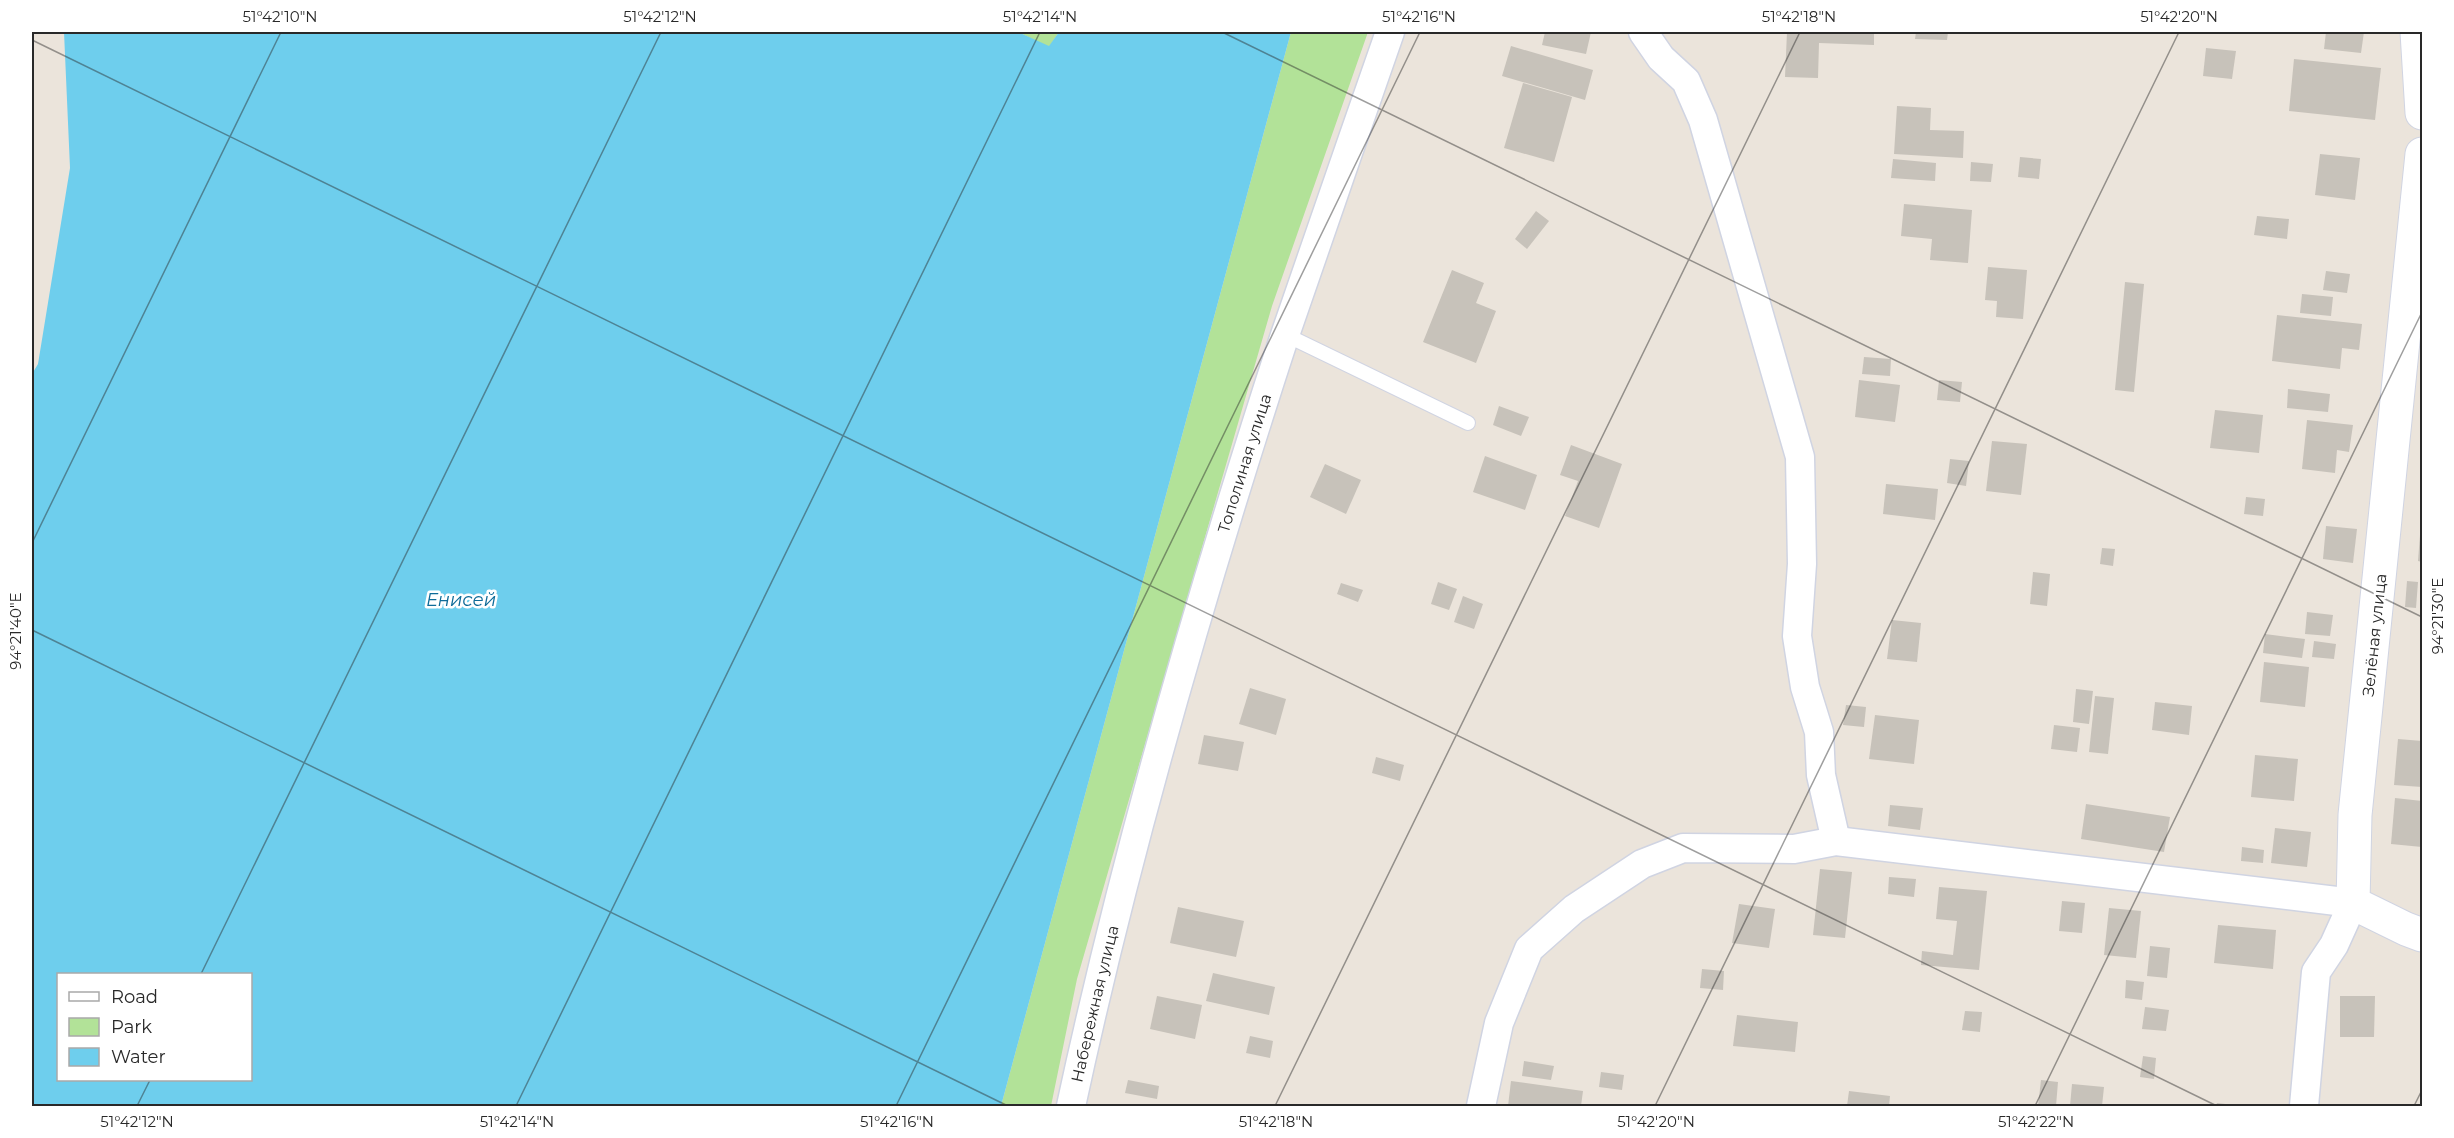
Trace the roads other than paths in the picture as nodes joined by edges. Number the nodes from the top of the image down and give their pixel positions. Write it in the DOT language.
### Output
graph roads {
  1 [pos="1390,32"];
  2 [pos="1643,32"];
  3 [pos="2416,32"];
  4 [pos="2422,113"];
  5 [pos="2422,154"];
  6 [pos="1286,335"];
  7 [pos="1468,423"];
  8 [pos="1836,841"];
  9 [pos="1118,900"];
  10 [pos="2354,903"];
  11 [pos="2422,935"];
  12 [pos="1071,1107"];
  13 [pos="1481,1107"];
  14 [pos="2304,1107"];
  1 -- 6 [label="street, Тополиная улица"];
  2 -- 8 [label="street"];
  3 -- 4 [label="street"];
  5 -- 10 [label="street, Зелёная улица"];
  6 -- 7 [label="lane"];
  6 -- 9 [label="street, Тополиная улица"];
  8 -- 10 [label="street"];
  8 -- 13 [label="street"];
  9 -- 12 [label="street, Набережная улица"];
  10 -- 11 [label="street"];
  10 -- 14 [label="street, Зелёная улица"];
}
